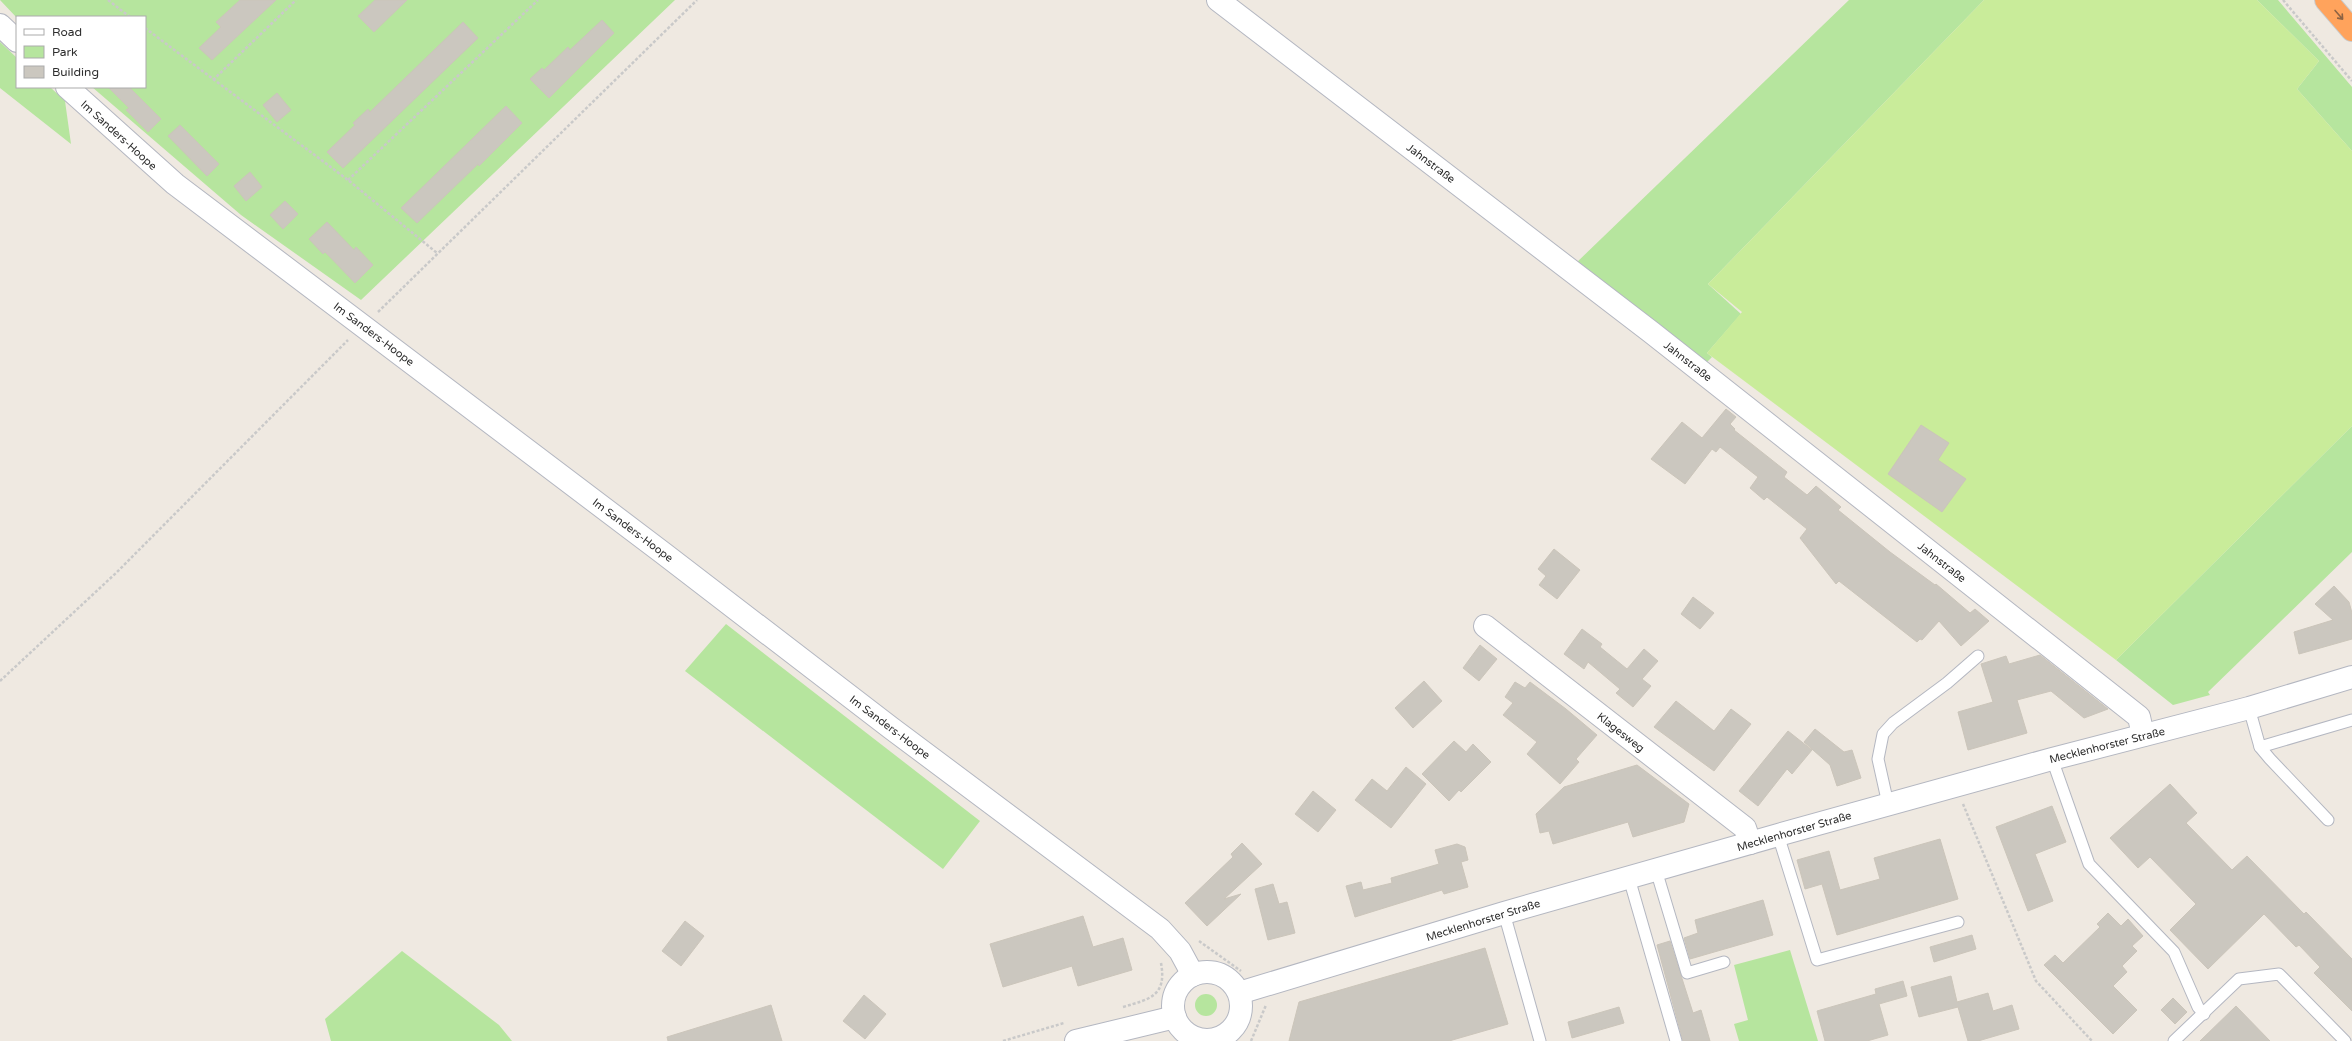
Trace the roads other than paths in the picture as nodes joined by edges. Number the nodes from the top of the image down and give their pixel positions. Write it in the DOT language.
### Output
graph roads {
  1 [pos="1218,0"];
  2 [pos="2326,0"];
  3 [pos="0,25"];
  4 [pos="2352,30"];
  5 [pos="16,40"];
  6 [pos="68,88"];
  7 [pos="1485,626"];
  8 [pos="1978,656"];
  9 [pos="2352,677"];
  10 [pos="2249,708"];
  11 [pos="2352,720"];
  12 [pos="2143,735"];
  13 [pos="2260,747"];
  14 [pos="2052,758"];
  15 [pos="1888,804"];
  16 [pos="2328,820"];
  17 [pos="1778,835"];
  18 [pos="1750,843"];
  19 [pos="1656,870"];
  20 [pos="1629,878"];
  21 [pos="1504,913"];
  22 [pos="1958,922"];
  23 [pos="1724,962"];
  24 [pos="1193,975"];
  25 [pos="1239,993"];
  26 [pos="2204,1014"];
  27 [pos="1175,1017"];
  28 [pos="1214,1040"];
  29 [pos="1076,1041"];
  30 [pos="1540,1041"];
  31 [pos="1676,1041"];
  32 [pos="2174,1041"];
  33 [pos="2345,1041"];
  1 -- 12 [label="street, Jahnstraße"];
  2 -- 4 [label="highway, one-way"];
  3 -- 5 [label="street"];
  6 -- 24 [label="street, Im Sanders-Hoope"];
  7 -- 18 [label="street, Klagesweg"];
  8 -- 15 [label="lane"];
  9 -- 10 [label="street, Mecklenhorster Straße"];
  10 -- 12 [label="street, Mecklenhorster Straße"];
  10 -- 13 [label="lane"];
  11 -- 13 [label="lane"];
  12 -- 14 [label="street, Mecklenhorster Straße"];
  13 -- 16 [label="lane"];
  14 -- 15 [label="street, Mecklenhorster Straße"];
  14 -- 26 [label="lane"];
  15 -- 17 [label="street, Mecklenhorster Straße"];
  17 -- 18 [label="street, Mecklenhorster Straße"];
  17 -- 22 [label="lane"];
  18 -- 19 [label="street, Mecklenhorster Straße"];
  19 -- 20 [label="street, Mecklenhorster Straße"];
  19 -- 23 [label="lane"];
  20 -- 21 [label="street, Mecklenhorster Straße"];
  20 -- 31 [label="lane"];
  21 -- 25 [label="street, Mecklenhorster Straße"];
  21 -- 30 [label="lane"];
  24 -- 25 [label="street"];
  24 -- 27 [label="street"];
  25 -- 28 [label="street"];
  26 -- 32 [label="lane"];
  26 -- 33 [label="lane"];
  27 -- 28 [label="street"];
  27 -- 29 [label="street"];
}
